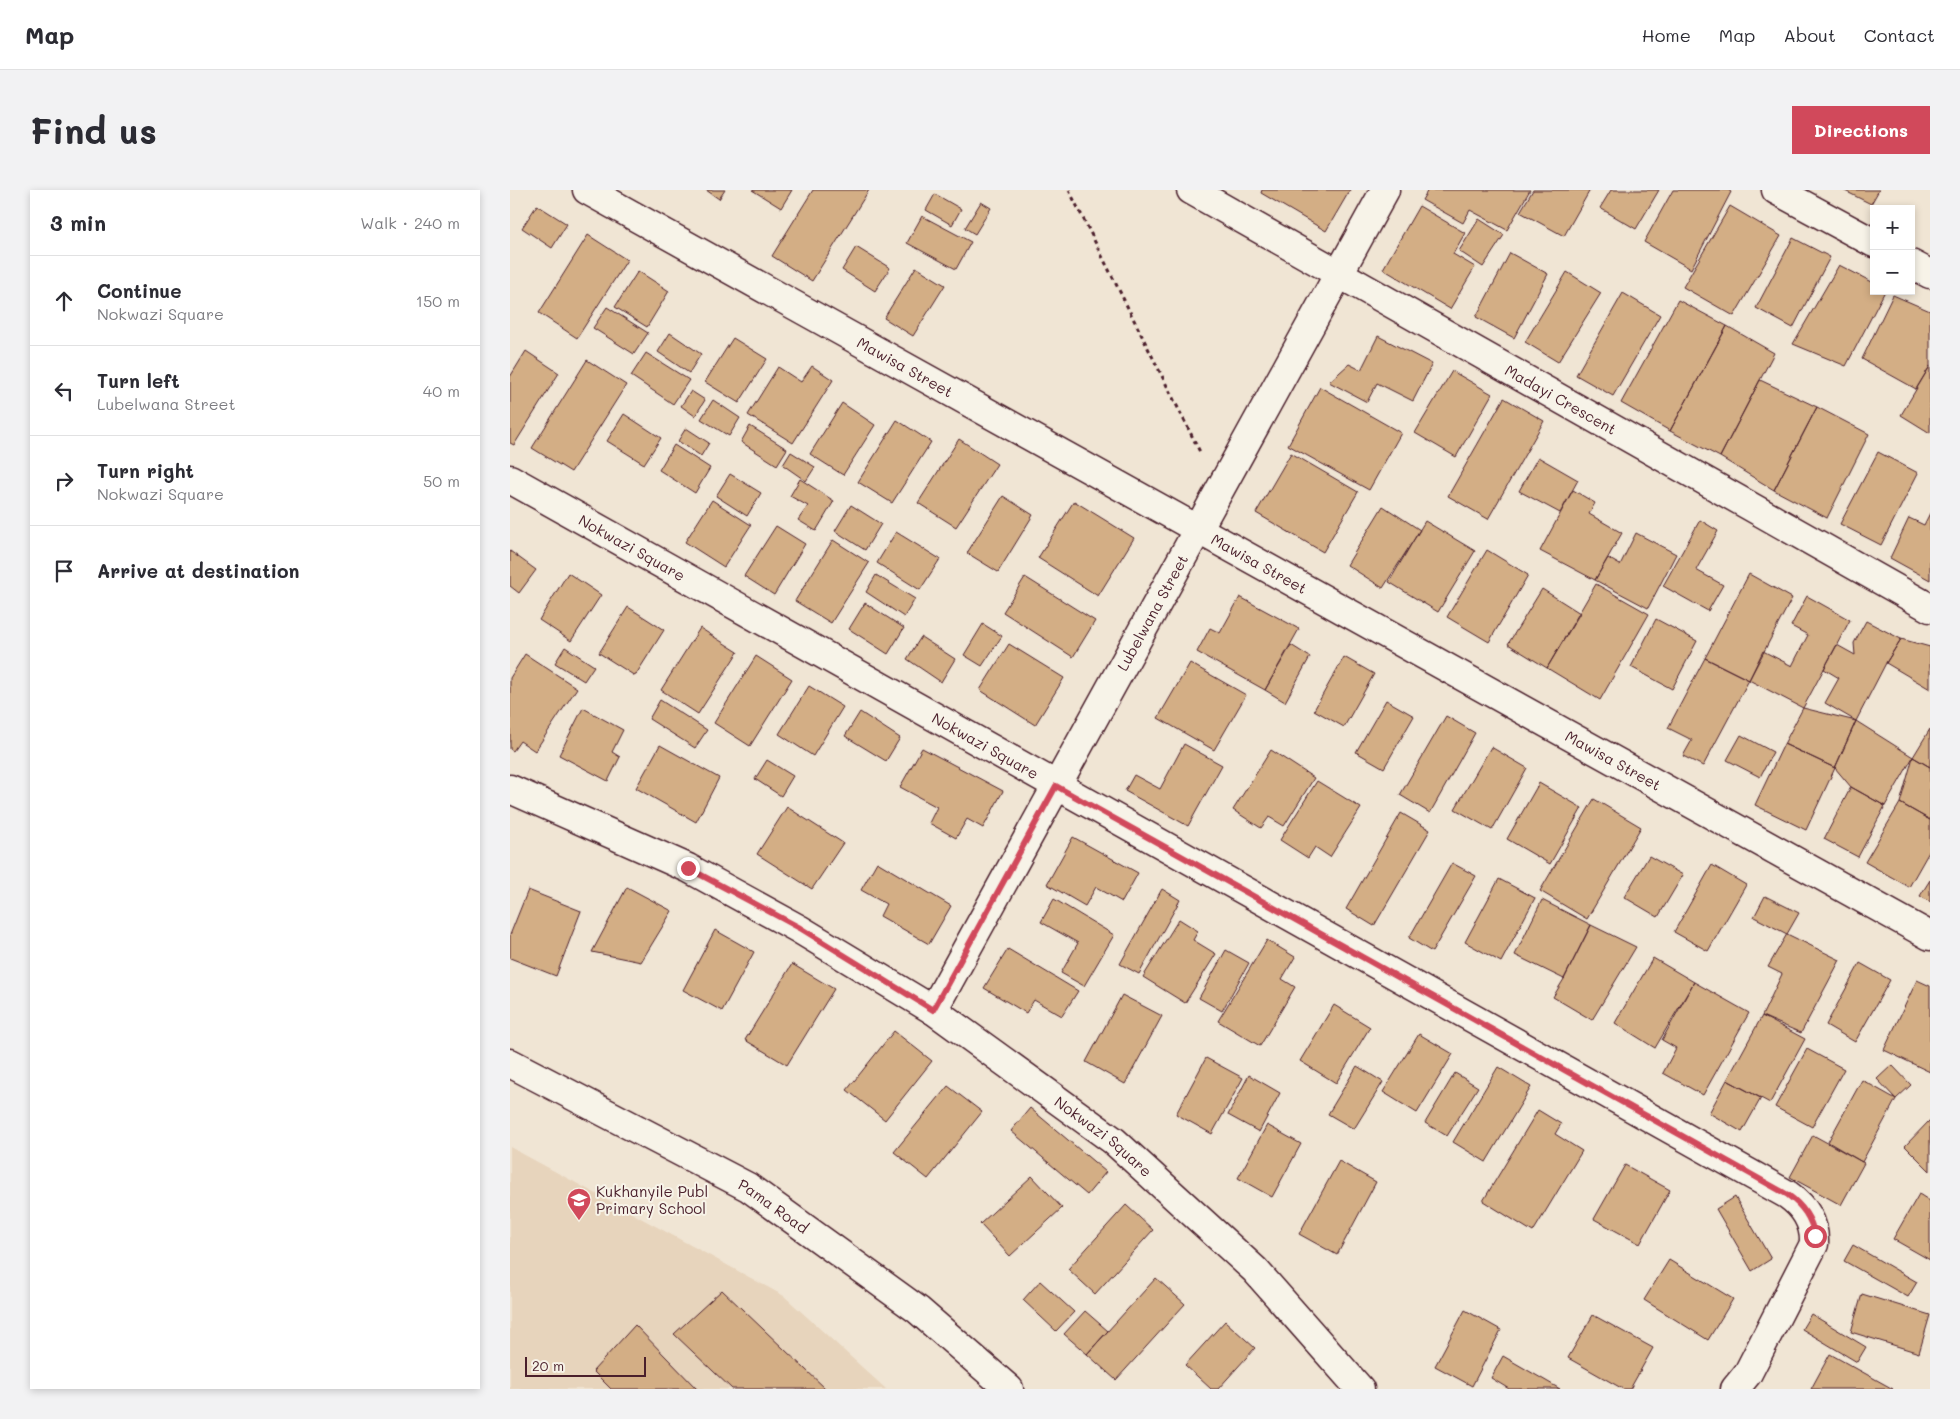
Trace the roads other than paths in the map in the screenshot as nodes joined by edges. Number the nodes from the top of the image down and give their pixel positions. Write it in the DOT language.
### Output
graph roads {
  1 [pos="587,190"];
  2 [pos="1191,190"];
  3 [pos="1384,190"];
  4 [pos="1776,190"];
  5 [pos="1870,241"];
  6 [pos="1915,266"];
  7 [pos="1339,272"];
  8 [pos="1930,274"];
  9 [pos="510,479"];
  10 [pos="1198,529"];
  11 [pos="1930,608"];
  12 [pos="1056,786"];
  13 [pos="510,789"];
  14 [pos="1930,936"];
  15 [pos="933,1010"];
  16 [pos="510,1063"];
  17 [pos="1009,1389"];
  18 [pos="1360,1389"];
  19 [pos="1735,1389"];
  1 -- 10 [label="street, Mawisa Street"];
  2 -- 7 [label="street, Madayi Crescent"];
  3 -- 7 [label="street, Lubelwana Street"];
  4 -- 5 [label="street"];
  6 -- 8 [label="street"];
  7 -- 10 [label="street, Lubelwana Street"];
  7 -- 11 [label="street, Madayi Crescent"];
  9 -- 12 [label="street, Nokwazi Square"];
  10 -- 12 [label="street, Lubelwana Street"];
  10 -- 14 [label="street, Mawisa Street"];
  12 -- 15 [label="street, Lubelwana Street"];
  12 -- 19 [label="street, Nokwazi Square"];
  13 -- 15 [label="street, Nokwazi Square"];
  15 -- 18 [label="street, Nokwazi Square"];
  16 -- 17 [label="street, Pama Road"];
}
